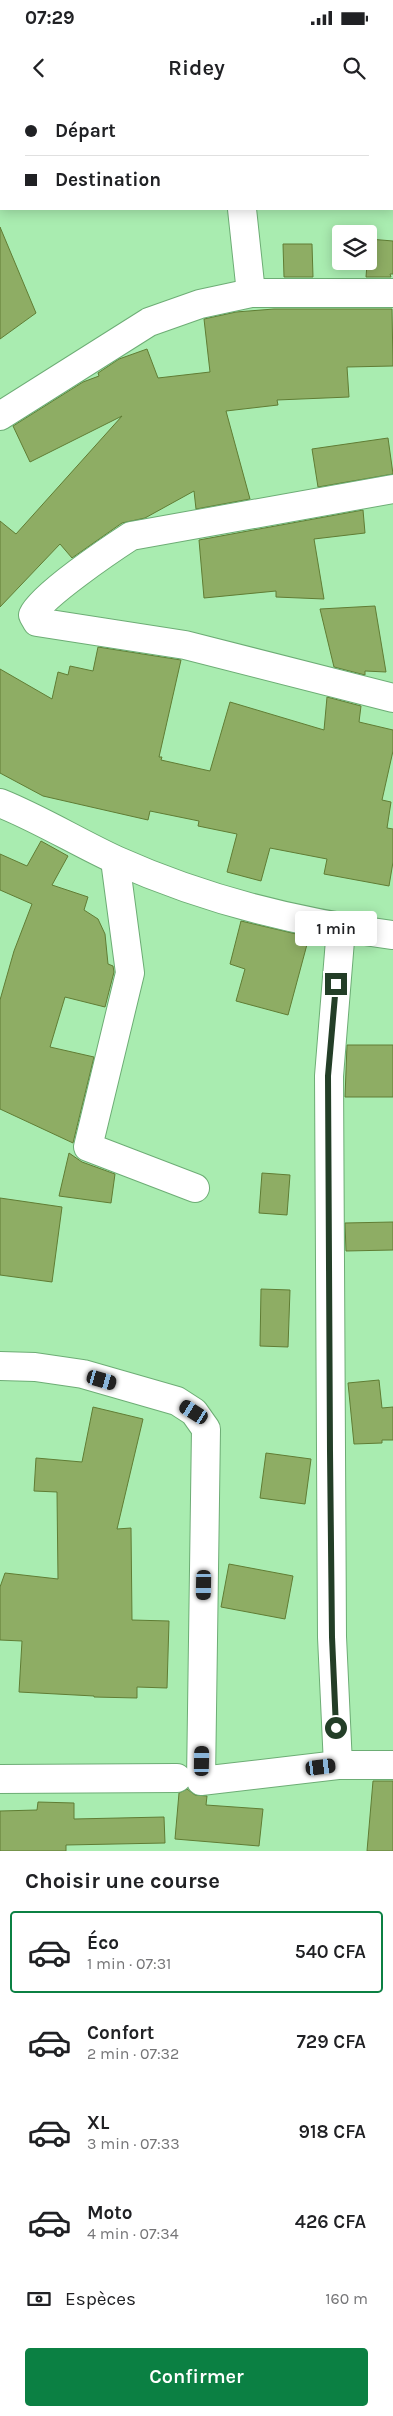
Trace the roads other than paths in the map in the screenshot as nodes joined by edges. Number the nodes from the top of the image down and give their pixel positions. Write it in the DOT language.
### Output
graph roads {
  1 [pos="242,210"];
  2 [pos="251,293"];
  3 [pos="393,293"];
  4 [pos="0,416"];
  5 [pos="393,489"];
  6 [pos="393,698"];
  7 [pos="0,803"];
  8 [pos="115,860"];
  9 [pos="341,928"];
  10 [pos="393,936"];
  11 [pos="194,1188"];
  12 [pos="0,1366"];
  13 [pos="338,1765"];
  14 [pos="393,1765"];
  15 [pos="177,1778"];
  16 [pos="0,1779"];
  1 -- 2 [label="street"];
  2 -- 3 [label="street"];
  2 -- 4 [label="street"];
  5 -- 6 [label="street"];
  7 -- 8 [label="street"];
  8 -- 9 [label="street"];
  8 -- 11 [label="street"];
  9 -- 10 [label="street"];
  9 -- 13 [label="street"];
  12 -- 13 [label="street"];
  13 -- 14 [label="street"];
  15 -- 16 [label="street"];
}
